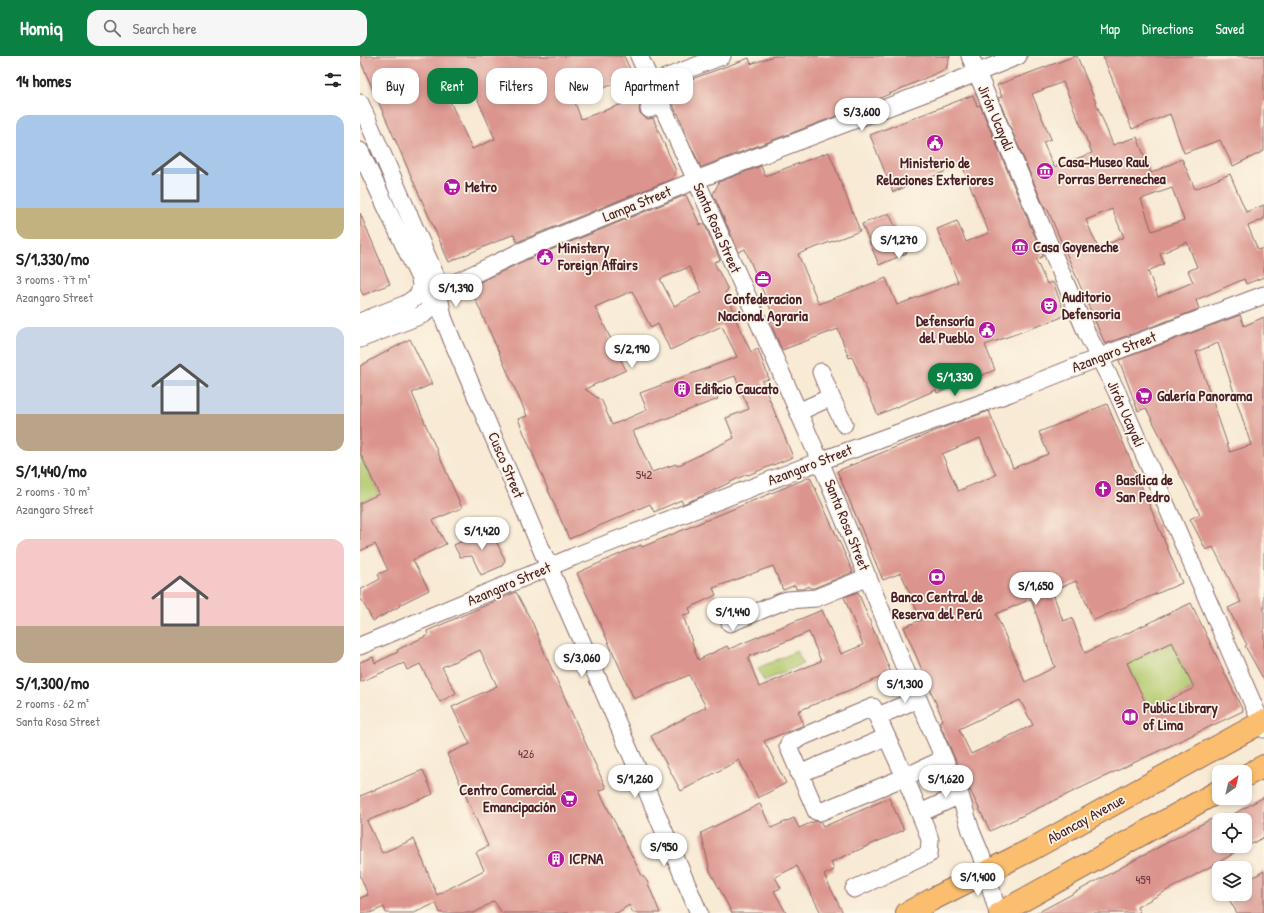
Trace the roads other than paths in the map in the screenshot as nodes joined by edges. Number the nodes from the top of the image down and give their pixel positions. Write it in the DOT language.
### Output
graph roads {
  1 [pos="639,56"];
  2 [pos="722,56"];
  3 [pos="970,56"];
  4 [pos="1018,56"];
  5 [pos="645,68"];
  6 [pos="691,68"];
  7 [pos="977,72"];
  8 [pos="360,103"];
  9 [pos="655,104"];
  10 [pos="360,151"];
  11 [pos="696,180"];
  12 [pos="438,291"];
  13 [pos="1264,295"];
  14 [pos="360,322"];
  15 [pos="360,339"];
  16 [pos="1100,358"];
  17 [pos="821,372"];
  18 [pos="831,397"];
  19 [pos="798,410"];
  20 [pos="844,424"];
  21 [pos="820,461"];
  22 [pos="550,567"];
  23 [pos="868,577"];
  24 [pos="730,623"];
  25 [pos="360,646"];
  26 [pos="918,699"];
  27 [pos="878,716"];
  28 [pos="1263,724"];
  29 [pos="887,737"];
  30 [pos="944,759"];
  31 [pos="1264,766"];
  32 [pos="1252,772"];
  33 [pos="799,774"];
  34 [pos="905,777"];
  35 [pos="960,795"];
  36 [pos="1212,795"];
  37 [pos="920,813"];
  38 [pos="985,872"];
  39 [pos="854,889"];
  40 [pos="699,913"];
  41 [pos="907,913"];
  42 [pos="999,913"];
  1 -- 5 [label="street, Santa Rosa Street"];
  2 -- 6 [label="street"];
  3 -- 7 [label="street, Jirón Ucayali"];
  4 -- 7 [label="street, Lampa Street"];
  7 -- 11 [label="street, Lampa Street"];
  7 -- 16 [label="street, Jirón Ucayali"];
  8 -- 12 [label="street, Cusco Street"];
  9 -- 11 [label="street, Santa Rosa Street"];
  10 -- 14 [label="street"];
  11 -- 12 [label="street, Lampa Street"];
  11 -- 19 [label="street, Santa Rosa Street"];
  12 -- 15 [label="street"];
  12 -- 22 [label="street, Cusco Street"];
  13 -- 16 [label="street, Azangaro Street"];
  16 -- 21 [label="street, Azangaro Street"];
  16 -- 28 [label="street, Jirón Ucayali"];
  17 -- 18 [label="street"];
  18 -- 19 [label="street"];
  18 -- 20 [label="street"];
  19 -- 21 [label="street, Santa Rosa Street"];
  21 -- 22 [label="street, Azangaro Street"];
  21 -- 23 [label="street, Santa Rosa Street"];
  22 -- 25 [label="street, Azangaro Street"];
  22 -- 40 [label="street, Cusco Street"];
  23 -- 24 [label="street"];
  23 -- 26 [label="street, Santa Rosa Street"];
  26 -- 27 [label="street"];
  26 -- 30 [label="street, Santa Rosa Street"];
  27 -- 29 [label="street"];
  27 -- 33 [label="street"];
  28 -- 38 [label="main road, Abancay Avenue"];
  29 -- 33 [label="street"];
  29 -- 34 [label="street"];
  30 -- 34 [label="street"];
  30 -- 35 [label="street, Santa Rosa Street"];
  31 -- 32 [label="main road"];
  33 -- 34 [label="street"];
  34 -- 37 [label="street"];
  35 -- 37 [label="street"];
  35 -- 38 [label="street, Santa Rosa Street"];
  36 -- 42 [label="main road"];
  37 -- 39 [label="street"];
  38 -- 41 [label="main road, Abancay Avenue"];
  38 -- 42 [label="street, Santa Rosa Street"];
}
